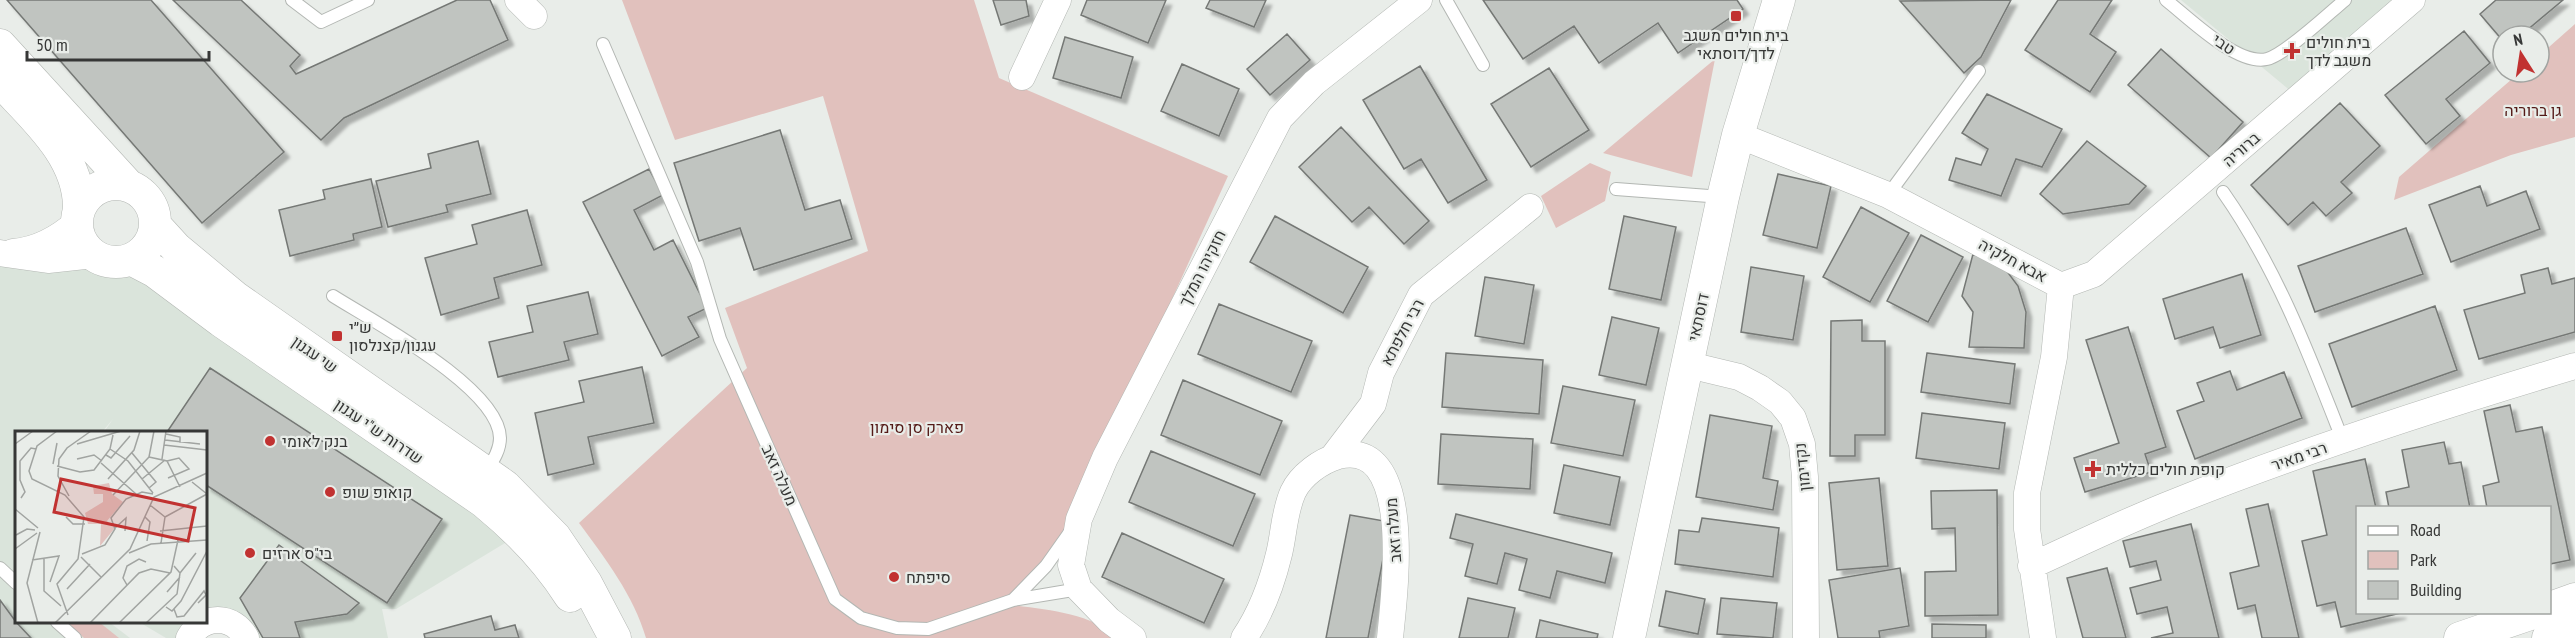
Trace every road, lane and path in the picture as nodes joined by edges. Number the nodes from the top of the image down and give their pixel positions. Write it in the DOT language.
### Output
graph roads {
  1 [pos="292,0"];
  2 [pos="368,0"];
  3 [pos="1058,0"];
  4 [pos="1419,0"];
  5 [pos="1446,0"];
  6 [pos="1779,0"];
  7 [pos="2166,0"];
  8 [pos="2345,0"];
  9 [pos="2412,0"];
  10 [pos="603,44"];
  11 [pos="0,45"];
  12 [pos="1483,65"];
  13 [pos="1979,71"];
  14 [pos="1022,77"];
  15 [pos="0,81"];
  16 [pos="1738,135"];
  17 [pos="128,185"];
  18 [pos="1616,189"];
  19 [pos="2223,192"];
  20 [pos="1888,195"];
  21 [pos="1723,198"];
  22 [pos="1530,207"];
  23 [pos="78,215"];
  24 [pos="155,225"];
  25 [pos="0,253"];
  26 [pos="94,255"];
  27 [pos="131,259"];
  28 [pos="2061,286"];
  29 [pos="333,296"];
  30 [pos="1689,365"];
  31 [pos="2575,366"];
  32 [pos="2343,441"];
  33 [pos="1332,458"];
  34 [pos="486,472"];
  35 [pos="1079,519"];
  36 [pos="2031,566"];
  37 [pos="0,568"];
  38 [pos="15,582"];
  39 [pos="1079,589"];
  40 [pos="1013,600"];
  41 [pos="2575,600"];
  42 [pos="2551,608"];
  43 [pos="2530,614"];
  44 [pos="207,621"];
  45 [pos="59,623"];
  46 [pos="204,623"];
  47 [pos="2575,629"];
  48 [pos="75,638"];
  49 [pos="189,638"];
  50 [pos="246,638"];
  51 [pos="594,638"];
  52 [pos="615,638"];
  53 [pos="1133,638"];
  54 [pos="1244,638"];
  55 [pos="1390,638"];
  56 [pos="1629,638"];
  57 [pos="1806,638"];
  58 [pos="2043,638"];
  59 [pos="2460,638"];
  60 [pos="2548,638"];
  1 -- 2 [label="lane"];
  3 -- 14 [label="street"];
  4 -- 35 [label="street, חזקיהו המלך"];
  5 -- 12 [label="lane"];
  6 -- 16 [label="street, דוסתאי"];
  7 -- 8 [label="lane, טבי"];
  9 -- 28 [label="street, ברוריה"];
  10 -- 40 [label="lane, מעלה זאב"];
  11 -- 17 [label="street"];
  13 -- 20 [label="lane"];
  15 -- 23 [label="street"];
  16 -- 20 [label="street, אבא חלקיה"];
  16 -- 21 [label="street, דוסתאי"];
  17 -- 23 [label="street"];
  17 -- 24 [label="street"];
  18 -- 21 [label="lane"];
  19 -- 32 [label="lane"];
  20 -- 28 [label="street, אבא חלקיה"];
  21 -- 30 [label="street, דוסתאי"];
  22 -- 33 [label="street, רבי חלפתא"];
  23 -- 25 [label="street"];
  23 -- 26 [label="street"];
  24 -- 27 [label="street"];
  24 -- 34 [label="street, שי עגנון"];
  25 -- 26 [label="street"];
  26 -- 27 [label="street"];
  27 -- 51 [label="street, שדרות ש\"י עגנון"];
  28 -- 36 [label="street, אבא חלקיה"];
  29 -- 34 [label="lane"];
  30 -- 56 [label="street, דוסתאי"];
  30 -- 57 [label="street, נקדימון"];
  31 -- 32 [label="street, רבי מאיר"];
  32 -- 36 [label="street, רבי מאיר"];
  33 -- 54 [label="street, מעלה זאב"];
  33 -- 55 [label="street, מעלה זאב"];
  34 -- 52 [label="street"];
  35 -- 39 [label="street, חזקיהו המלך"];
  35 -- 40 [label="lane"];
  36 -- 58 [label="street, אבא חלקיה"];
  37 -- 38 [label="lane"];
  39 -- 40 [label="lane, מעלה זאב"];
  39 -- 53 [label="street"];
  41 -- 42 [label="street"];
  43 -- 59 [label="street"];
  44 -- 50 [label="street"];
  45 -- 48 [label="lane"];
  46 -- 49 [label="street"];
  47 -- 60 [label="street"];
}
